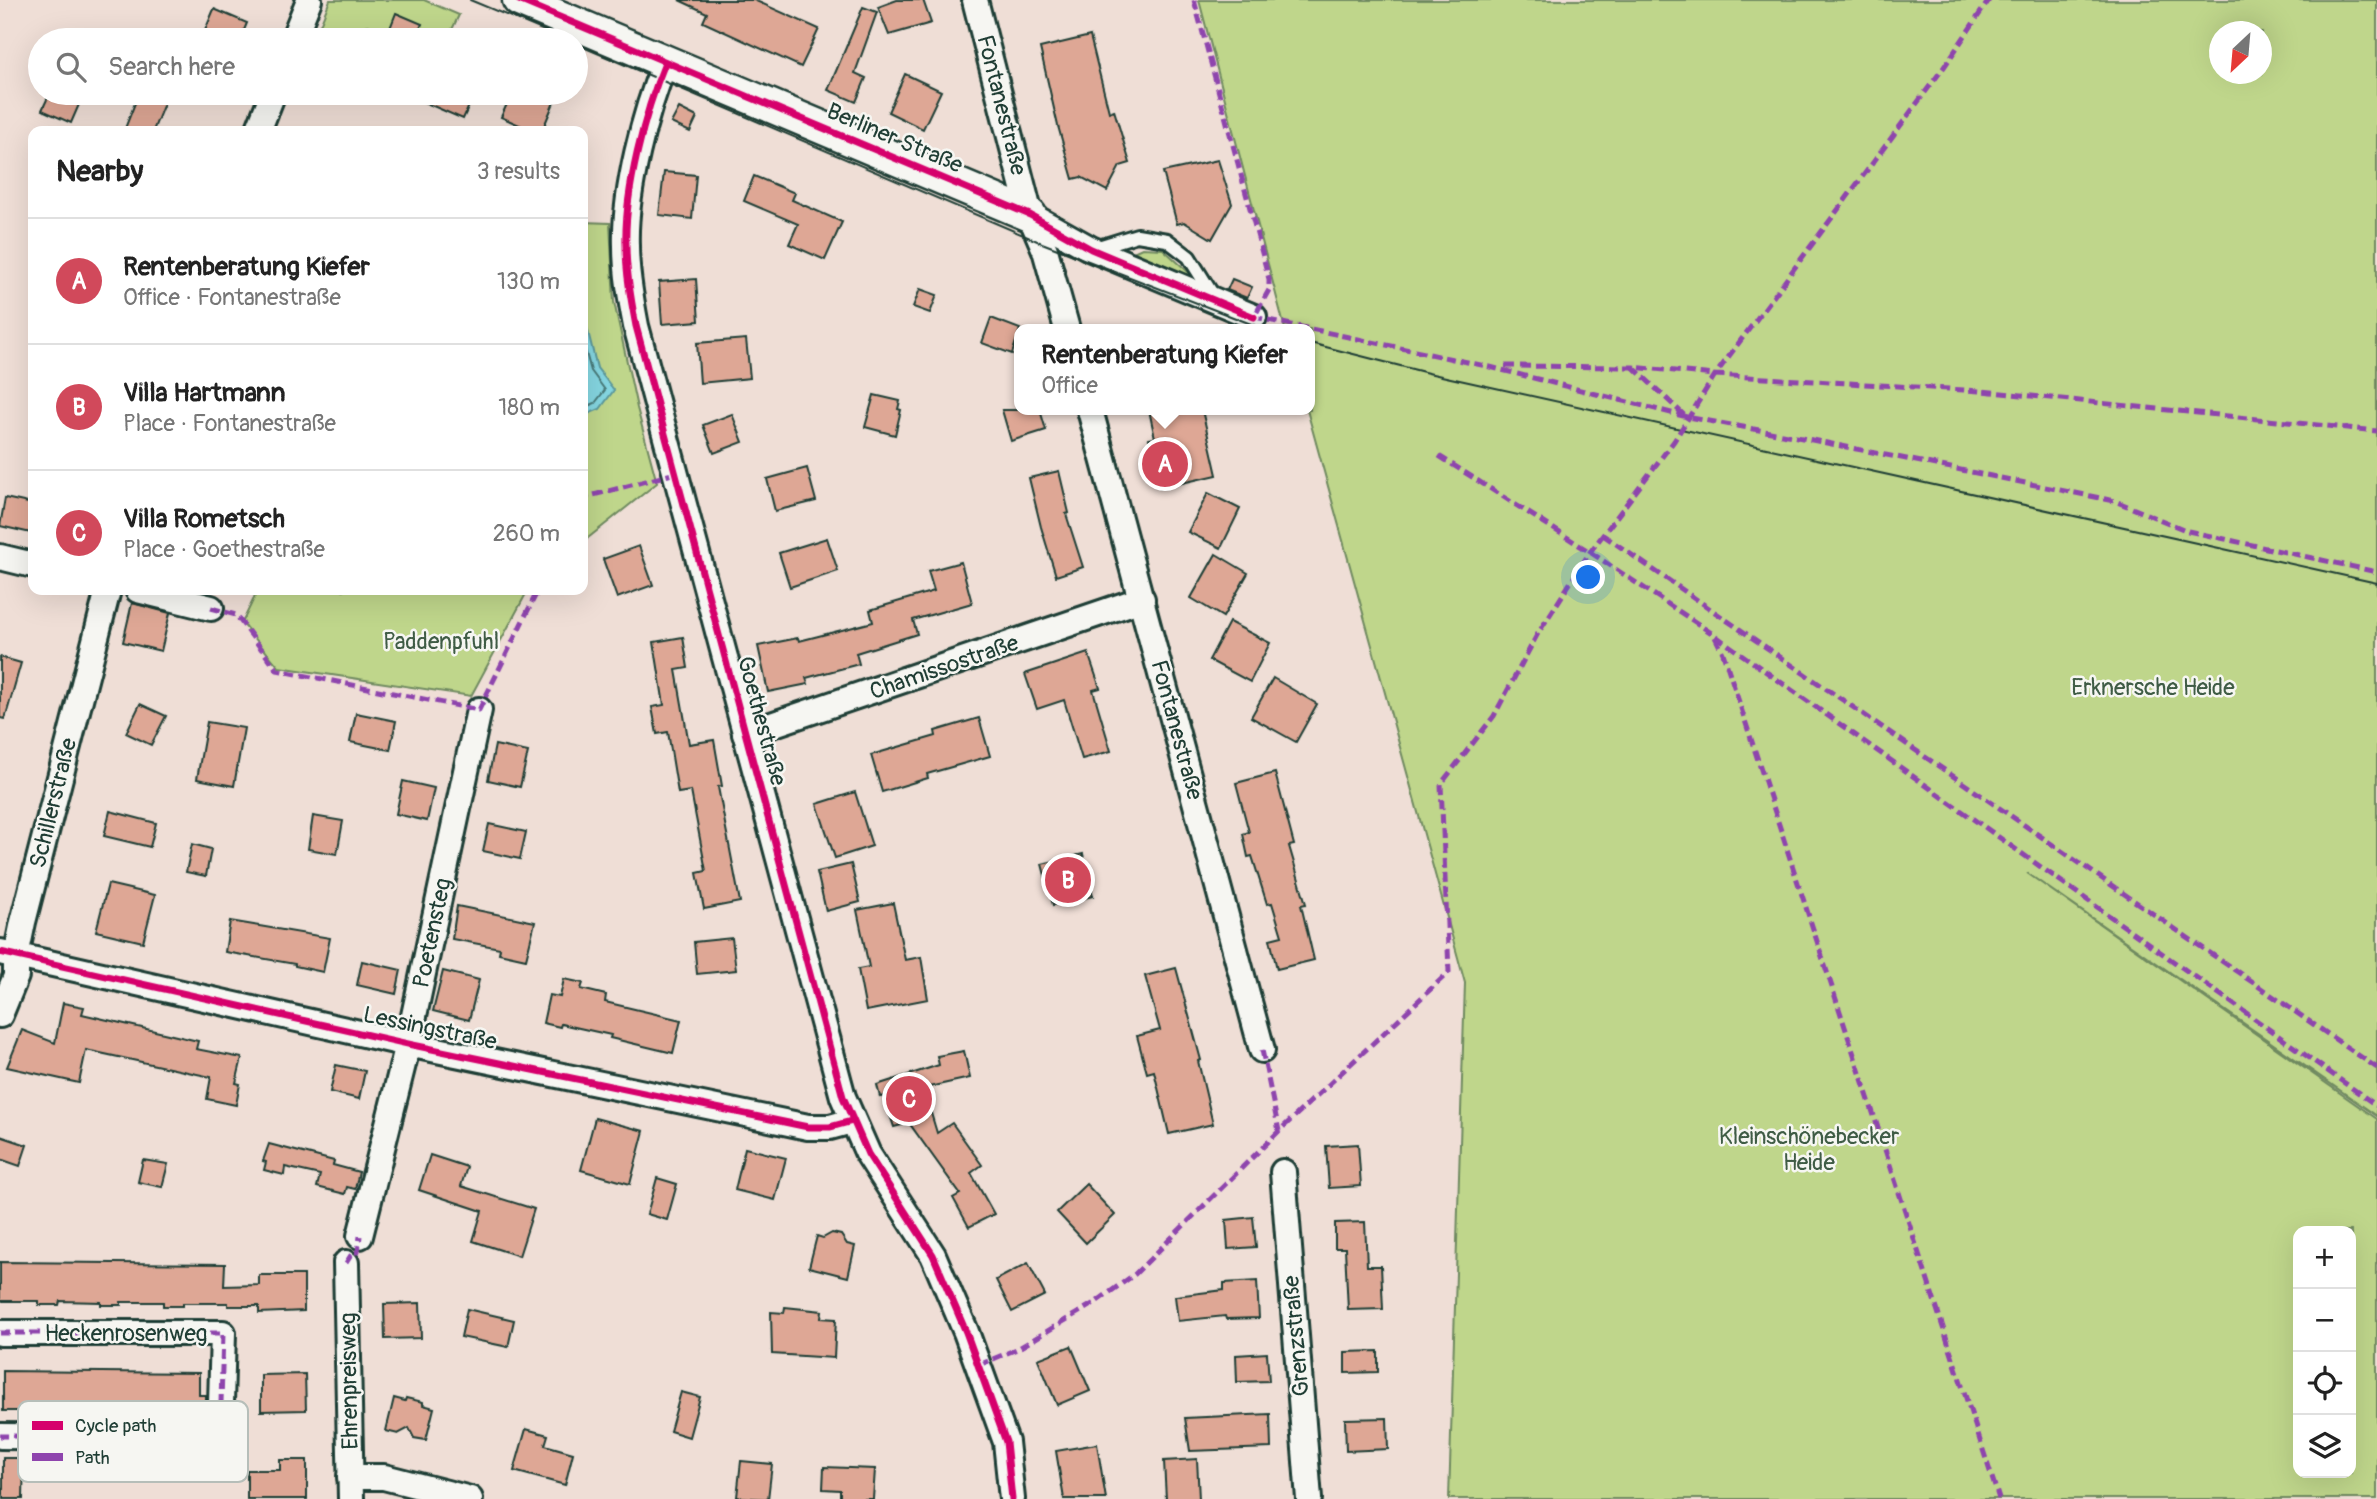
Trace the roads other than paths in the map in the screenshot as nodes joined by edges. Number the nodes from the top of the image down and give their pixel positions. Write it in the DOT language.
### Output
graph roads {
  1 [pos="309,0"];
  2 [pos="519,0"];
  3 [pos="975,0"];
  4 [pos="298,28"];
  5 [pos="584,28"];
  6 [pos="588,30"];
  7 [pos="665,63"];
  8 [pos="268,105"];
  9 [pos="260,126"];
  10 [pos="1030,215"];
  11 [pos="1091,249"];
  12 [pos="1218,303"];
  13 [pos="1254,317"];
  14 [pos="1066,324"];
  15 [pos="1091,415"];
  16 [pos="0,557"];
  17 [pos="28,564"];
  18 [pos="107,595"];
  19 [pos="159,595"];
  20 [pos="1142,599"];
  21 [pos="212,608"];
  22 [pos="480,710"];
  23 [pos="746,734"];
  24 [pos="8,954"];
  25 [pos="0,1015"];
  26 [pos="408,1044"];
  27 [pos="1262,1051"];
  28 [pos="852,1121"];
  29 [pos="1283,1172"];
  30 [pos="360,1236"];
  31 [pos="346,1263"];
  32 [pos="0,1333"];
  33 [pos="221,1401"];
  34 [pos="0,1436"];
  35 [pos="18,1436"];
  36 [pos="351,1488"];
  37 [pos="470,1499"];
  38 [pos="1012,1499"];
  39 [pos="1309,1499"];
  1 -- 4 [label="street"];
  2 -- 5 [label="street, Berliner Straße"];
  3 -- 10 [label="street, Fontanestraße"];
  6 -- 7 [label="street, Berliner Straße"];
  7 -- 10 [label="street, Berliner Straße"];
  7 -- 23 [label="street, Goethestraße"];
  8 -- 9 [label="street"];
  10 -- 11 [label="street, Berliner Straße"];
  10 -- 14 [label="street, Fontanestraße"];
  11 -- 12 [label="street, Berliner Straße"];
  11 -- 12 [label="lane"];
  12 -- 13 [label="street, Berliner Straße"];
  15 -- 20 [label="street, Fontanestraße"];
  16 -- 17 [label="street"];
  18 -- 24 [label="street, Schillerstraße"];
  19 -- 21 [label="street"];
  20 -- 23 [label="street, Chamissostraße"];
  20 -- 27 [label="street, Fontanestraße"];
  22 -- 26 [label="street, Poetensteg"];
  23 -- 28 [label="street, Goethestraße"];
  24 -- 25 [label="street, Schillerstraße"];
  24 -- 26 [label="street, Lessingstraße"];
  26 -- 28 [label="street, Lessingstraße"];
  26 -- 30 [label="street, Poetensteg"];
  28 -- 38 [label="street, Goethestraße"];
  29 -- 39 [label="street, Grenzstraße"];
  31 -- 36 [label="street, Ehrenpreisweg"];
  32 -- 33 [label="street, Heckenrosenweg"];
  34 -- 35 [label="street, Heckenrosenweg"];
  36 -- 37 [label="street"];
}
